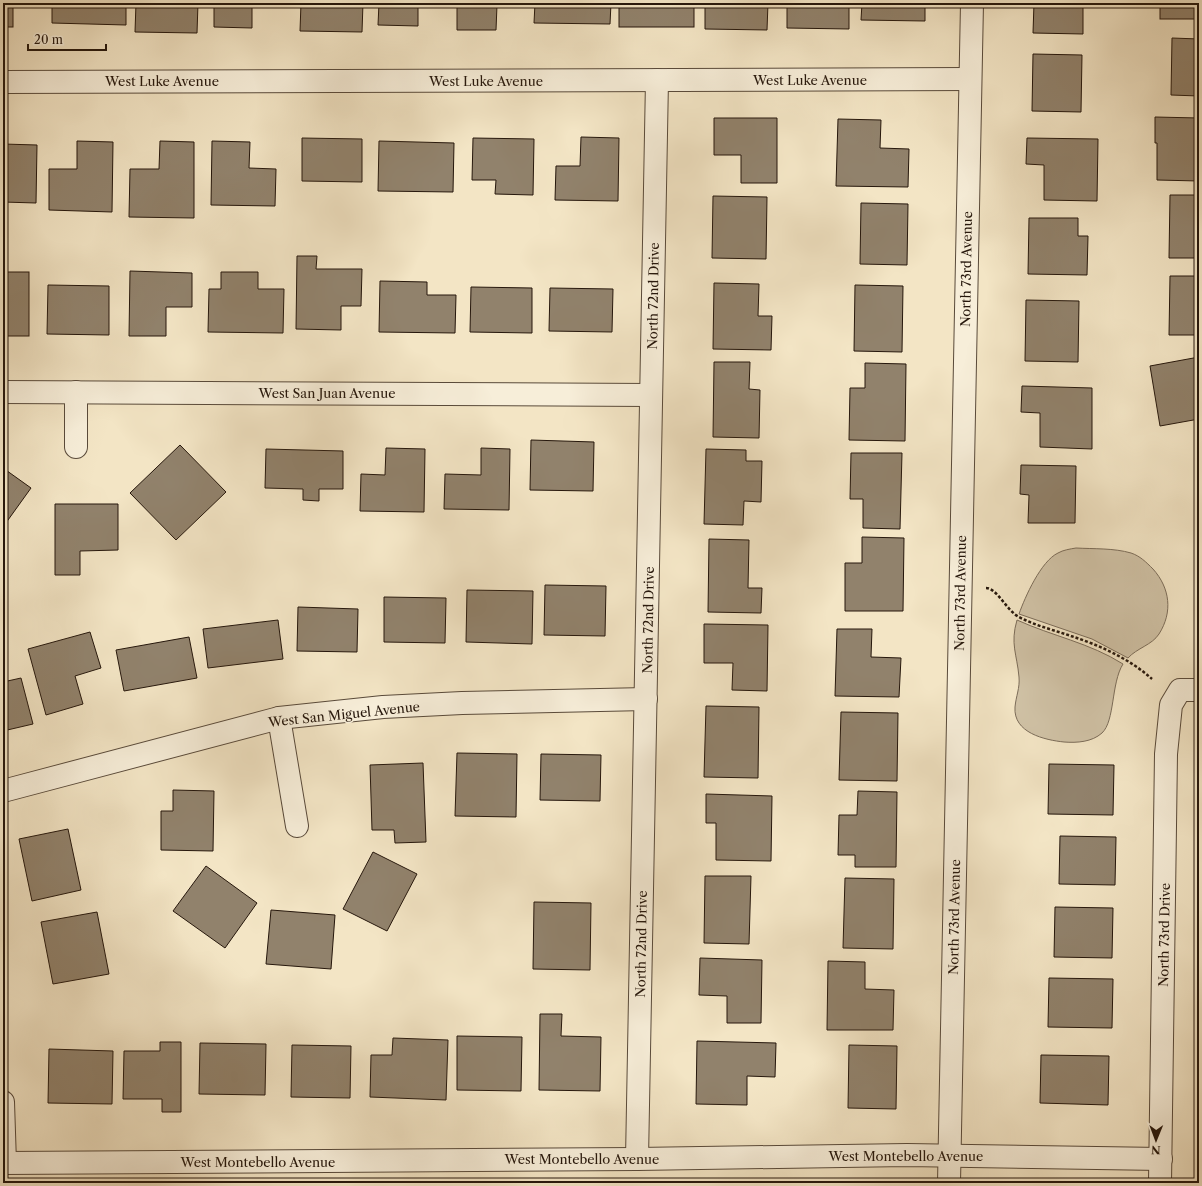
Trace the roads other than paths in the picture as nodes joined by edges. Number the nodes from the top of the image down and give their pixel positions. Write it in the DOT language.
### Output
graph roads {
  1 [pos="972,3"];
  2 [pos="970,79"];
  3 [pos="657,80"];
  4 [pos="3,82"];
  5 [pos="3,392"];
  6 [pos="76,392"];
  7 [pos="651,396"];
  8 [pos="76,447"];
  9 [pos="1190,690"];
  10 [pos="646,699"];
  11 [pos="279,718"];
  12 [pos="3,791"];
  13 [pos="297,826"];
  14 [pos="3,1102"];
  15 [pos="949,1156"];
  16 [pos="637,1159"];
  17 [pos="1161,1159"];
  18 [pos="4,1163"];
  19 [pos="949,1183"];
  20 [pos="1160,1183"];
  1 -- 2 [label="street, North 73rd Avenue"];
  2 -- 3 [label="street, West Luke Avenue"];
  2 -- 15 [label="street, North 73rd Avenue"];
  3 -- 4 [label="street, West Luke Avenue"];
  3 -- 7 [label="street, North 72nd Drive"];
  5 -- 6 [label="street, West San Juan Avenue"];
  6 -- 7 [label="street, West San Juan Avenue"];
  6 -- 8 [label="street"];
  7 -- 10 [label="street, North 72nd Drive"];
  9 -- 17 [label="street, North 73rd Drive"];
  10 -- 11 [label="street, West San Miguel Avenue"];
  10 -- 16 [label="street, North 72nd Drive"];
  11 -- 12 [label="street, West San Miguel Avenue"];
  11 -- 13 [label="street"];
  14 -- 18 [label="street"];
  15 -- 16 [label="street, West Montebello Avenue"];
  15 -- 17 [label="street, West Montebello Avenue"];
  15 -- 19 [label="street, North 73rd Avenue"];
  16 -- 18 [label="street, West Montebello Avenue"];
  17 -- 20 [label="street, North 73rd Drive"];
}
